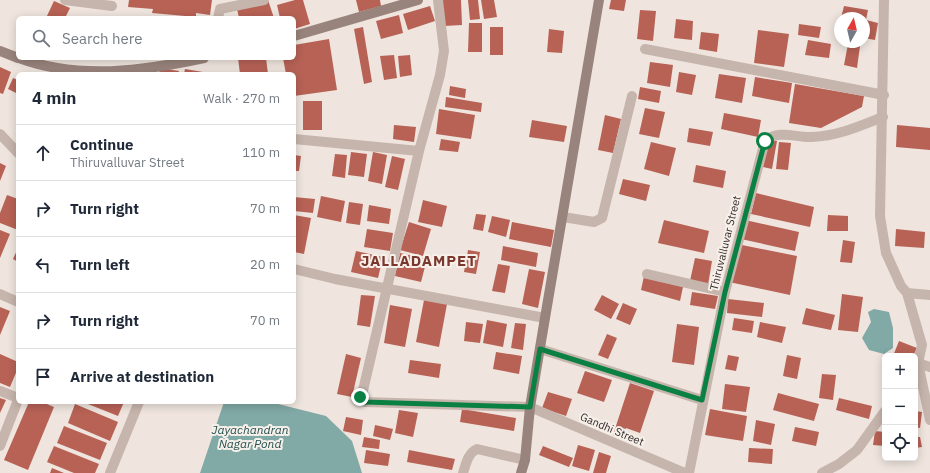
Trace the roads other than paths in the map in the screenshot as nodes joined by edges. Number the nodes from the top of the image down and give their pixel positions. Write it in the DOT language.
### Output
graph roads {
  1 [pos="65,0"];
  2 [pos="264,0"];
  3 [pos="418,0"];
  4 [pos="438,0"];
  5 [pos="599,0"];
  6 [pos="884,0"];
  7 [pos="95,2"];
  8 [pos="112,7"];
  9 [pos="218,16"];
  10 [pos="296,35"];
  11 [pos="645,49"];
  12 [pos="0,51"];
  13 [pos="16,57"];
  14 [pos="24,60"];
  15 [pos="194,60"];
  16 [pos="92,72"];
  17 [pos="92,72"];
  18 [pos="884,95"];
  19 [pos="632,96"];
  20 [pos="883,117"];
  21 [pos="0,134"];
  22 [pos="296,139"];
  23 [pos="16,151"];
  24 [pos="419,152"];
  25 [pos="563,217"];
  26 [pos="296,269"];
  27 [pos="647,274"];
  28 [pos="387,289"];
  29 [pos="725,292"];
  30 [pos="907,293"];
  31 [pos="0,294"];
  32 [pos="930,295"];
  33 [pos="16,301"];
  34 [pos="545,318"];
  35 [pos="540,349"];
  36 [pos="918,358"];
  37 [pos="918,365"];
  38 [pos="930,367"];
  39 [pos="918,373"];
  40 [pos="0,391"];
  41 [pos="16,398"];
  42 [pos="702,400"];
  43 [pos="16,404"];
  44 [pos="138,404"];
  45 [pos="530,407"];
  46 [pos="882,415"];
  47 [pos="930,420"];
  48 [pos="0,446"];
  49 [pos="525,460"];
  50 [pos="110,473"];
  51 [pos="463,473"];
  52 [pos="520,473"];
  53 [pos="685,473"];
  54 [pos="689,473"];
  55 [pos="822,473"];
  1 -- 7 [label="street"];
  2 -- 9 [label="street"];
  3 -- 10 [label="street"];
  4 -- 24 [label="street"];
  5 -- 25 [label="street"];
  6 -- 18 [label="street"];
  7 -- 8 [label="street"];
  11 -- 18 [label="street"];
  12 -- 13 [label="street"];
  14 -- 17 [label="street"];
  15 -- 16 [label="street"];
  18 -- 20 [label="street"];
  19 -- 25 [label="street"];
  20 -- 29 [label="street, Thiruvalluvar Street"];
  20 -- 30 [label="street"];
  21 -- 23 [label="street"];
  22 -- 24 [label="street"];
  24 -- 28 [label="street"];
  25 -- 34 [label="street"];
  26 -- 28 [label="street"];
  27 -- 29 [label="street"];
  28 -- 34 [label="street"];
  28 -- 45 [label="street"];
  29 -- 42 [label="street, Thiruvalluvar Street"];
  30 -- 32 [label="street"];
  30 -- 36 [label="street"];
  31 -- 33 [label="street"];
  34 -- 35 [label="street"];
  35 -- 42 [label="street"];
  35 -- 45 [label="street"];
  37 -- 38 [label="street"];
  39 -- 47 [label="street"];
  40 -- 41 [label="street"];
  42 -- 54 [label="street, Thiruvalluvar Street"];
  43 -- 48 [label="street"];
  44 -- 50 [label="street"];
  45 -- 49 [label="street"];
  45 -- 53 [label="street, Gandhi Street"];
  46 -- 55 [label="street"];
  49 -- 51 [label="street"];
  49 -- 52 [label="street"];
}
